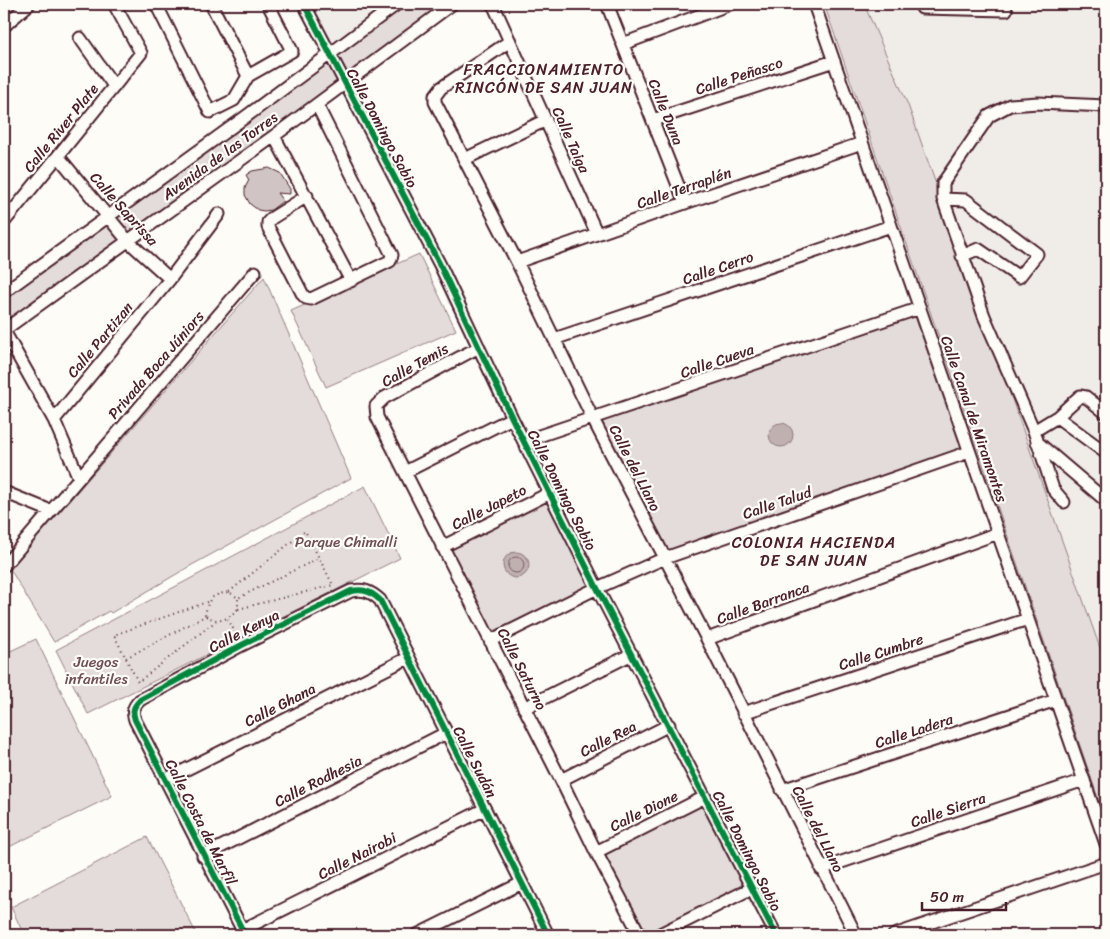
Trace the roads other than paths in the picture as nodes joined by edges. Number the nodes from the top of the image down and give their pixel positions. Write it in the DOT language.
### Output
graph roads {
  1 [pos="29,4"];
  2 [pos="114,4"];
  3 [pos="156,4"];
  4 [pos="211,4"];
  5 [pos="268,4"];
  6 [pos="304,4"];
  7 [pos="397,4"];
  8 [pos="452,4"];
  9 [pos="493,4"];
  10 [pos="607,4"];
  11 [pos="730,4"];
  12 [pos="814,4"];
  13 [pos="921,4"];
  14 [pos="1006,10"];
  15 [pos="4,26"];
  16 [pos="80,38"];
  17 [pos="510,41"];
  18 [pos="622,44"];
  19 [pos="330,55"];
  20 [pos="834,61"];
  21 [pos="248,76"];
  22 [pos="345,84"];
  23 [pos="114,86"];
  24 [pos="234,100"];
  25 [pos="316,105"];
  26 [pos="1106,106"];
  27 [pos="244,118"];
  28 [pos="546,120"];
  29 [pos="653,120"];
  30 [pos="274,136"];
  31 [pos="862,143"];
  32 [pos="58,156"];
  33 [pos="465,159"];
  34 [pos="307,196"];
  35 [pos="943,199"];
  36 [pos="685,203"];
  37 [pos="219,214"];
  38 [pos="107,217"];
  39 [pos="4,222"];
  40 [pos="891,226"];
  41 [pos="597,234"];
  42 [pos="128,241"];
  43 [pos="962,256"];
  44 [pos="517,262"];
  45 [pos="255,272"];
  46 [pos="170,280"];
  47 [pos="351,281"];
  48 [pos="4,292"];
  49 [pos="920,308"];
  50 [pos="4,331"];
  51 [pos="554,339"];
  52 [pos="479,347"];
  53 [pos="1106,413"];
  54 [pos="377,417"];
  55 [pos="1057,417"];
  56 [pos="512,418"];
  57 [pos="593,419"];
  58 [pos="54,420"];
  59 [pos="1036,436"];
  60 [pos="524,441"];
  61 [pos="969,452"];
  62 [pos="1106,453"];
  63 [pos="405,472"];
  64 [pos="79,478"];
  65 [pos="4,492"];
  66 [pos="550,493"];
  67 [pos="1104,499"];
  68 [pos="1064,502"];
  69 [pos="51,511"];
  70 [pos="998,533"];
  71 [pos="442,547"];
  72 [pos="664,558"];
  73 [pos="4,566"];
  74 [pos="597,588"];
  75 [pos="380,600"];
  76 [pos="1028,619"];
  77 [pos="706,639"];
  78 [pos="490,640"];
  79 [pos="632,654"];
  80 [pos="408,658"];
  81 [pos="1056,700"];
  82 [pos="524,708"];
  83 [pos="743,713"];
  84 [pos="135,720"];
  85 [pos="669,725"];
  86 [pos="446,734"];
  87 [pos="165,780"];
  88 [pos="561,780"];
  89 [pos="1084,780"];
  90 [pos="782,790"];
  91 [pos="705,798"];
  92 [pos="484,809"];
  93 [pos="1106,844"];
  94 [pos="596,852"];
  95 [pos="203,856"];
  96 [pos="1106,864"];
  97 [pos="821,869"];
  98 [pos="522,882"];
  99 [pos="752,888"];
  100 [pos="243,933"];
  101 [pos="417,935"];
  102 [pos="548,935"];
  103 [pos="640,935"];
  104 [pos="658,935"];
  105 [pos="776,935"];
  106 [pos="856,935"];
  107 [pos="894,935"];
  1 -- 15 [label="street"];
  2 -- 23 [label="street, Calle River Plate"];
  3 -- 24 [label="street"];
  4 -- 21 [label="street"];
  5 -- 21 [label="street"];
  6 -- 19 [label="street, Calle Domingo Sabio"];
  7 -- 19 [label="street, Avenida de las Torres"];
  8 -- 22 [label="street, Avenida de las Torres"];
  9 -- 17 [label="street, Calle Taiga"];
  10 -- 18 [label="street, Calle Duna"];
  11 -- 18 [label="street"];
  12 -- 20 [label="street, Calle Canal de Miramontes"];
  13 -- 14 [label="street"];
  16 -- 23 [label="street"];
  17 -- 28 [label="street, Calle Taiga"];
  17 -- 33 [label="street, Calle del Llano"];
  18 -- 29 [label="street, Calle Duna"];
  19 -- 22 [label="street, Calle Domingo Sabio"];
  19 -- 27 [label="street, Avenida de las Torres"];
  20 -- 29 [label="street, Calle Peñasco"];
  20 -- 31 [label="street, Calle Canal de Miramontes"];
  21 -- 24 [label="street"];
  22 -- 25 [label="street, Avenida de las Torres"];
  22 -- 52 [label="street, Calle Domingo Sabio"];
  23 -- 32 [label="street, Calle River Plate"];
  24 -- 27 [label="street"];
  25 -- 30 [label="street, Avenida de las Torres"];
  25 -- 47 [label="street"];
  26 -- 35 [label="street"];
  27 -- 38 [label="street, Avenida de las Torres"];
  28 -- 33 [label="street"];
  28 -- 41 [label="street, Calle Taiga"];
  29 -- 36 [label="street, Calle Duna"];
  30 -- 34 [label="street"];
  30 -- 42 [label="street, Avenida de las Torres"];
  31 -- 36 [label="street, Calle Terraplén"];
  31 -- 40 [label="street, Calle Canal de Miramontes"];
  32 -- 38 [label="street, Calle Saprissa"];
  32 -- 39 [label="street, Calle River Plate"];
  33 -- 44 [label="street, Calle del Llano"];
  34 -- 47 [label="street"];
  34 -- 47 [label="street"];
  35 -- 43 [label="street"];
  35 -- 43 [label="street"];
  36 -- 41 [label="street, Calle Terraplén"];
  37 -- 46 [label="street, Calle Partizan"];
  38 -- 42 [label="street, Calle Saprissa"];
  38 -- 48 [label="street, Avenida de las Torres"];
  40 -- 49 [label="street, Calle Canal de Miramontes"];
  40 -- 51 [label="street, Calle Cerro"];
  41 -- 44 [label="street, Calle Terraplén"];
  42 -- 46 [label="street, Calle Saprissa"];
  42 -- 50 [label="street, Avenida de las Torres"];
  43 -- 59 [label="street"];
  44 -- 51 [label="street, Calle del Llano"];
  45 -- 64 [label="street, Privada Boca Júniors"];
  46 -- 58 [label="street, Calle Partizan"];
  49 -- 57 [label="street, Calle Cueva"];
  49 -- 61 [label="street, Calle Canal de Miramontes"];
  50 -- 58 [label="street"];
  51 -- 57 [label="street, Calle del Llano"];
  52 -- 54 [label="street, Calle Temis"];
  52 -- 56 [label="street, Calle Domingo Sabio"];
  53 -- 55 [label="street"];
  54 -- 63 [label="street, Calle Saturno"];
  55 -- 59 [label="street"];
  55 -- 62 [label="street"];
  56 -- 60 [label="street, Calle Domingo Sabio"];
  56 -- 63 [label="street"];
  57 -- 60 [label="street, Calle Cueva"];
  57 -- 72 [label="street, Calle del Llano"];
  58 -- 64 [label="street"];
  59 -- 67 [label="street"];
  59 -- 68 [label="street"];
  60 -- 66 [label="street, Calle Domingo Sabio"];
  61 -- 70 [label="street, Calle Canal de Miramontes"];
  61 -- 72 [label="street, Calle Talud"];
  63 -- 71 [label="street, Calle Saturno"];
  64 -- 69 [label="street, Privada Boca Júniors"];
  65 -- 69 [label="street"];
  66 -- 71 [label="street, Calle Japeto"];
  66 -- 74 [label="street, Calle Domingo Sabio"];
  69 -- 73 [label="street, Privada Boca Júniors"];
  70 -- 76 [label="street, Calle Canal de Miramontes"];
  70 -- 77 [label="street, Calle Barranca"];
  71 -- 78 [label="street, Calle Saturno"];
  72 -- 74 [label="street, Calle Talud"];
  72 -- 77 [label="street, Calle del Llano"];
  74 -- 78 [label="street, Calle Talud"];
  74 -- 79 [label="street, Calle Domingo Sabio"];
  75 -- 80 [label="street, Calle Sudán"];
  75 -- 84 [label="street, Calle Kenya"];
  76 -- 81 [label="street, Calle Canal de Miramontes"];
  76 -- 83 [label="street, Calle Cumbre"];
  77 -- 83 [label="street, Calle del Llano"];
  78 -- 82 [label="street, Calle Saturno"];
  79 -- 82 [label="street"];
  79 -- 85 [label="street, Calle Domingo Sabio"];
  80 -- 86 [label="street, Calle Sudán"];
  80 -- 87 [label="street, Calle Ghana"];
  81 -- 89 [label="street, Calle Canal de Miramontes"];
  81 -- 90 [label="street, Calle Ladera"];
  82 -- 88 [label="street, Calle Saturno"];
  83 -- 90 [label="street, Calle del Llano"];
  84 -- 87 [label="street, Calle Costa de Marfil"];
  85 -- 88 [label="street, Calle Rea"];
  85 -- 91 [label="street, Calle Domingo Sabio"];
  86 -- 92 [label="street, Calle Sudán"];
  86 -- 95 [label="street, Calle Rodhesia"];
  87 -- 95 [label="street, Calle Costa de Marfil"];
  88 -- 94 [label="street, Calle Saturno"];
  89 -- 93 [label="street, Calle Canal de Miramontes"];
  89 -- 97 [label="street, Calle Sierra"];
  90 -- 97 [label="street, Calle del Llano"];
  91 -- 94 [label="street, Calle Dione"];
  91 -- 99 [label="street, Calle Domingo Sabio"];
  92 -- 98 [label="street, Calle Sudán"];
  92 -- 100 [label="street, Calle Nairobi"];
  94 -- 103 [label="street, Calle Saturno"];
  95 -- 100 [label="street, Calle Costa de Marfil"];
  96 -- 107 [label="street"];
  97 -- 106 [label="street, Calle del Llano"];
  98 -- 101 [label="street"];
  98 -- 102 [label="street, Calle Sudán"];
  99 -- 104 [label="street"];
  99 -- 105 [label="street, Calle Domingo Sabio"];
}
